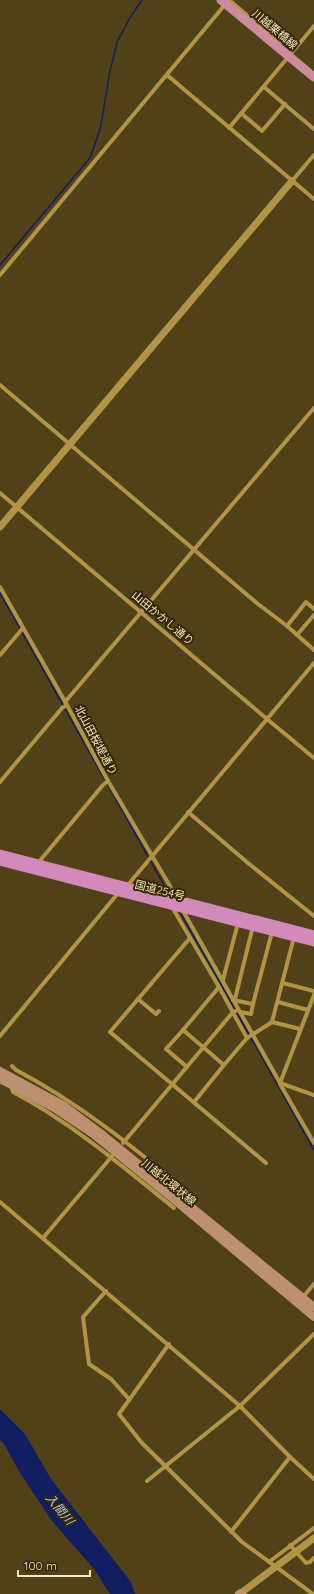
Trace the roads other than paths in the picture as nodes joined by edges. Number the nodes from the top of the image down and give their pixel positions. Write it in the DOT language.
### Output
graph roads {
  1 [pos="215,0"];
  2 [pos="229,0"];
  3 [pos="222,4"];
  4 [pos="314,26"];
  5 [pos="288,56"];
  6 [pos="167,75"];
  7 [pos="314,77"];
  8 [pos="264,87"];
  9 [pos="285,104"];
  10 [pos="241,113"];
  11 [pos="229,128"];
  12 [pos="314,129"];
  13 [pos="314,155"];
  14 [pos="292,181"];
  15 [pos="314,199"];
  16 [pos="0,275"];
  17 [pos="0,385"];
  18 [pos="314,408"];
  19 [pos="70,444"];
  20 [pos="0,493"];
  21 [pos="17,507"];
  22 [pos="0,527"];
  23 [pos="194,550"];
  24 [pos="0,587"];
  25 [pos="314,609"];
  26 [pos="142,612"];
  27 [pos="314,615"];
  28 [pos="286,626"];
  29 [pos="23,628"];
  30 [pos="297,635"];
  31 [pos="314,650"];
  32 [pos="0,655"];
  33 [pos="314,663"];
  34 [pos="66,704"];
  35 [pos="267,720"];
  36 [pos="314,757"];
  37 [pos="108,781"];
  38 [pos="0,782"];
  39 [pos="188,812"];
  40 [pos="0,854"];
  41 [pos="152,855"];
  42 [pos="0,861"];
  43 [pos="37,864"];
  44 [pos="123,889"];
  45 [pos="176,904"];
  46 [pos="314,916"];
  47 [pos="238,923"];
  48 [pos="253,926"];
  49 [pos="272,931"];
  50 [pos="314,935"];
  51 [pos="294,937"];
  52 [pos="190,938"];
  53 [pos="314,942"];
  54 [pos="223,981"];
  55 [pos="283,982"];
  56 [pos="219,987"];
  57 [pos="314,991"];
  58 [pos="314,995"];
  59 [pos="138,999"];
  60 [pos="234,1000"];
  61 [pos="278,1002"];
  62 [pos="253,1004"];
  63 [pos="308,1010"];
  64 [pos="159,1011"];
  65 [pos="237,1011"];
  66 [pos="272,1022"];
  67 [pos="183,1030"];
  68 [pos="300,1030"];
  69 [pos="0,1036"];
  70 [pos="250,1036"];
  71 [pos="204,1047"];
  72 [pos="224,1065"];
  73 [pos="12,1066"];
  74 [pos="187,1067"];
  75 [pos="0,1071"];
  76 [pos="0,1079"];
  77 [pos="20,1081"];
  78 [pos="173,1084"];
  79 [pos="280,1084"];
  80 [pos="314,1095"];
  81 [pos="194,1102"];
  82 [pos="124,1142"];
  83 [pos="314,1143"];
  84 [pos="112,1156"];
  85 [pos="266,1163"];
  86 [pos="188,1192"];
  87 [pos="0,1202"];
  88 [pos="174,1208"];
  89 [pos="43,1238"];
  90 [pos="314,1284"];
  91 [pos="106,1291"];
  92 [pos="302,1297"];
  93 [pos="314,1307"];
  94 [pos="314,1317"];
  95 [pos="314,1334"];
  96 [pos="168,1344"];
  97 [pos="129,1399"];
  98 [pos="240,1406"];
  99 [pos="290,1457"];
  100 [pos="166,1466"];
  101 [pos="314,1479"];
  102 [pos="147,1481"];
  103 [pos="314,1528"];
  104 [pos="231,1532"];
  105 [pos="314,1538"];
  106 [pos="290,1545"];
  107 [pos="314,1558"];
  108 [pos="269,1562"];
  109 [pos="241,1594"];
  110 [pos="312,1594"];
  1 -- 3 [label="street"];
  2 -- 5 [label="street"];
  3 -- 5 [label="main road, 川越栗橋線"];
  3 -- 5 [label="street"];
  3 -- 6 [label="street"];
  4 -- 5 [label="street"];
  5 -- 7 [label="main road, 川越栗橋線"];
  5 -- 8 [label="street"];
  6 -- 11 [label="street"];
  6 -- 16 [label="street"];
  8 -- 9 [label="street"];
  8 -- 10 [label="street"];
  9 -- 10 [label="street"];
  9 -- 12 [label="street"];
  10 -- 11 [label="street"];
  11 -- 14 [label="street"];
  13 -- 14 [label="street"];
  14 -- 15 [label="street"];
  14 -- 19 [label="street"];
  17 -- 19 [label="street"];
  18 -- 23 [label="street"];
  19 -- 21 [label="street"];
  19 -- 23 [label="street"];
  20 -- 21 [label="street, 山田かかし通り"];
  21 -- 22 [label="street"];
  21 -- 26 [label="street, 山田かかし通り"];
  23 -- 26 [label="street"];
  23 -- 28 [label="street"];
  24 -- 29 [label="street, 北山田桜堤通り"];
  25 -- 28 [label="street"];
  26 -- 34 [label="street"];
  26 -- 35 [label="street, 山田かかし通り"];
  27 -- 30 [label="street"];
  28 -- 30 [label="street"];
  29 -- 32 [label="street"];
  29 -- 34 [label="street, 北山田桜堤通り"];
  30 -- 31 [label="street"];
  33 -- 35 [label="street"];
  34 -- 37 [label="street, 北山田桜堤通り"];
  34 -- 38 [label="street"];
  35 -- 36 [label="street, 山田かかし通り"];
  35 -- 39 [label="street"];
  37 -- 41 [label="street, 北山田桜堤通り"];
  37 -- 43 [label="street"];
  39 -- 41 [label="street"];
  39 -- 46 [label="street"];
  40 -- 43 [label="highway, 国道254号"];
  41 -- 44 [label="street"];
  41 -- 45 [label="street, 北山田桜堤通り"];
  42 -- 44 [label="highway, 国道254号"];
  43 -- 44 [label="highway, 国道254号"];
  44 -- 45 [label="highway, 国道254号"];
  44 -- 69 [label="street"];
  45 -- 47 [label="highway, 国道254号"];
  45 -- 50 [label="highway, 国道254号"];
  45 -- 52 [label="street"];
  45 -- 54 [label="street"];
  47 -- 48 [label="highway, 国道254号"];
  47 -- 54 [label="street"];
  48 -- 49 [label="highway, 国道254号"];
  48 -- 60 [label="street"];
  49 -- 51 [label="highway, 国道254号"];
  49 -- 62 [label="street"];
  51 -- 53 [label="highway, 国道254号"];
  51 -- 55 [label="street"];
  52 -- 56 [label="street"];
  52 -- 59 [label="street"];
  54 -- 60 [label="street"];
  55 -- 57 [label="street"];
  55 -- 61 [label="street"];
  56 -- 65 [label="street"];
  56 -- 67 [label="street"];
  58 -- 63 [label="street"];
  59 -- 64 [label="street"];
  59 -- 78 [label="street"];
  60 -- 62 [label="street"];
  60 -- 65 [label="street"];
  61 -- 63 [label="street"];
  61 -- 66 [label="street"];
  62 -- 65 [label="street"];
  63 -- 68 [label="street"];
  65 -- 70 [label="street"];
  65 -- 70 [label="street"];
  65 -- 71 [label="street"];
  66 -- 68 [label="street"];
  66 -- 70 [label="street"];
  67 -- 71 [label="street"];
  67 -- 74 [label="street"];
  68 -- 79 [label="street"];
  70 -- 72 [label="street"];
  70 -- 79 [label="street"];
  71 -- 72 [label="street"];
  71 -- 74 [label="street"];
  72 -- 81 [label="street"];
  73 -- 77 [label="street"];
  74 -- 78 [label="street"];
  75 -- 77 [label="main road, 川越北環状線"];
  76 -- 77 [label="main road, 川越北環状線"];
  77 -- 82 [label="street"];
  77 -- 84 [label="street"];
  77 -- 92 [label="main road, 川越北環状線"];
  77 -- 94 [label="main road, 川越北環状線"];
  78 -- 81 [label="street"];
  78 -- 82 [label="street"];
  79 -- 80 [label="street"];
  79 -- 83 [label="street"];
  81 -- 85 [label="street"];
  82 -- 86 [label="street"];
  84 -- 88 [label="street"];
  84 -- 89 [label="street"];
  87 -- 89 [label="street"];
  89 -- 91 [label="street"];
  90 -- 92 [label="street"];
  91 -- 96 [label="street"];
  91 -- 97 [label="street"];
  92 -- 93 [label="main road, 川越北環状線"];
  95 -- 98 [label="street"];
  96 -- 97 [label="street"];
  96 -- 98 [label="street"];
  97 -- 100 [label="street"];
  98 -- 99 [label="street"];
  98 -- 100 [label="street"];
  99 -- 101 [label="street"];
  99 -- 104 [label="street"];
  100 -- 102 [label="street"];
  100 -- 104 [label="street"];
  103 -- 106 [label="street"];
  104 -- 108 [label="street"];
  105 -- 109 [label="street"];
  106 -- 107 [label="street"];
  106 -- 108 [label="street"];
  108 -- 110 [label="street"];
}
